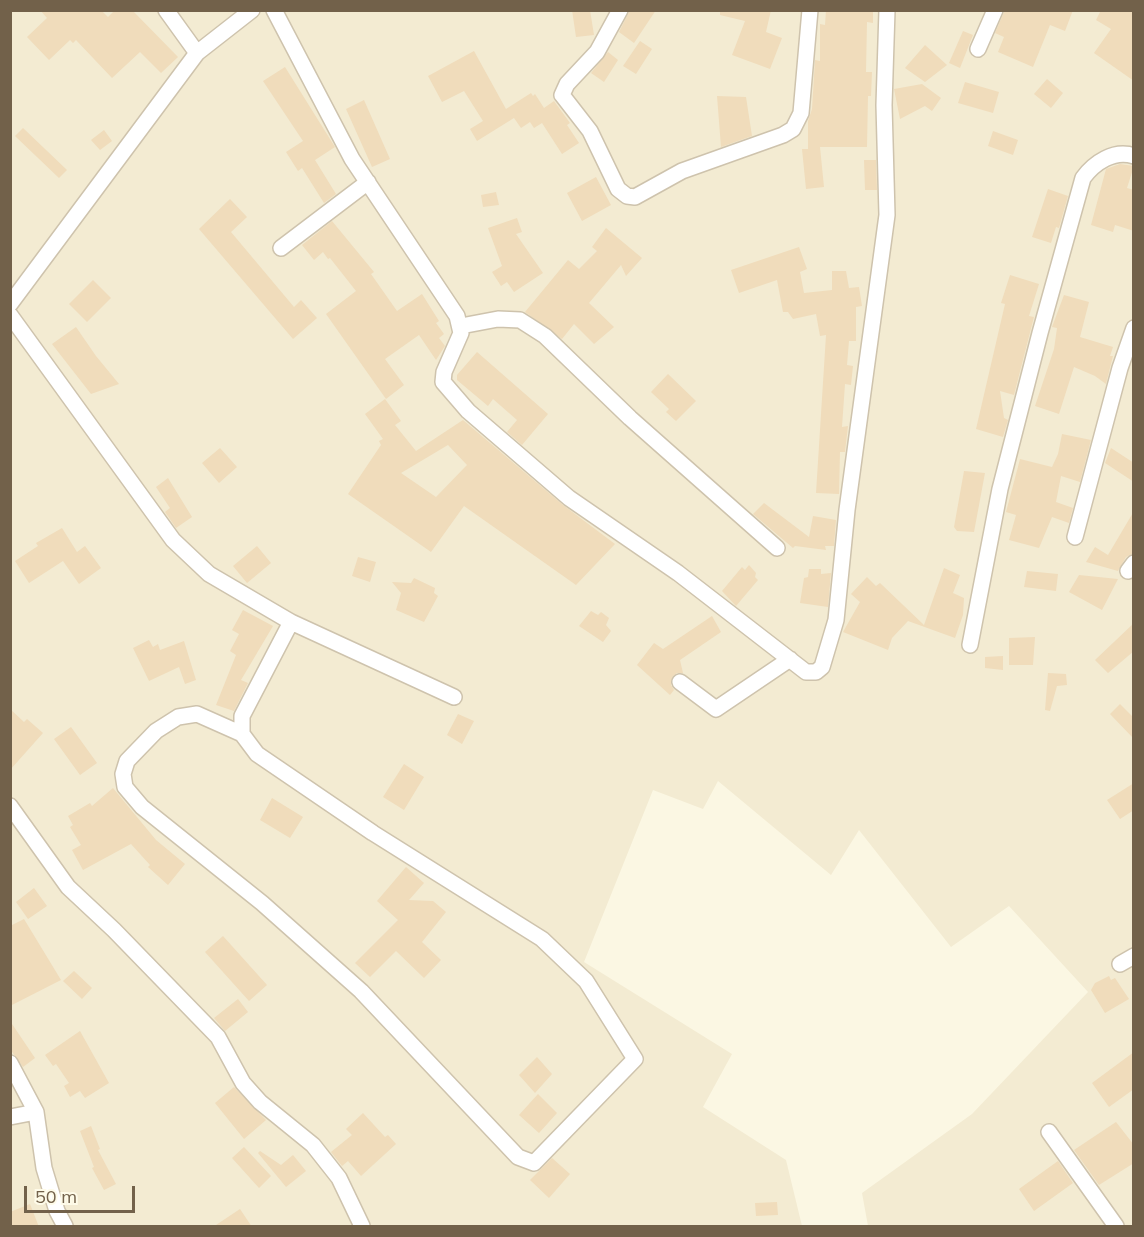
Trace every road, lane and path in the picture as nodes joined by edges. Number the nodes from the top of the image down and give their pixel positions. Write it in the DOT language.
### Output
graph roads {
  1 [pos="166,10"];
  2 [pos="252,10"];
  3 [pos="274,10"];
  4 [pos="620,10"];
  5 [pos="810,10"];
  6 [pos="887,10"];
  7 [pos="995,10"];
  8 [pos="978,49"];
  9 [pos="197,54"];
  10 [pos="1134,156"];
  11 [pos="368,182"];
  12 [pos="281,248"];
  13 [pos="10,304"];
  14 [pos="10,315"];
  15 [pos="461,326"];
  16 [pos="1134,328"];
  17 [pos="1075,537"];
  18 [pos="777,548"];
  19 [pos="291,622"];
  20 [pos="970,645"];
  21 [pos="790,659"];
  22 [pos="680,682"];
  23 [pos="454,697"];
  24 [pos="242,734"];
  25 [pos="10,806"];
  26 [pos="1134,956"];
  27 [pos="1120,964"];
  28 [pos="10,1063"];
  29 [pos="36,1112"];
  30 [pos="10,1117"];
  31 [pos="1049,1132"];
  32 [pos="65,1227"];
  33 [pos="362,1227"];
  34 [pos="1116,1227"];
  1 -- 9 [label="street"];
  2 -- 9 [label="street"];
  3 -- 11 [label="street"];
  4 -- 5 [label="street"];
  6 -- 21 [label="street"];
  7 -- 8 [label="street"];
  9 -- 13 [label="street"];
  10 -- 20 [label="street"];
  11 -- 12 [label="street"];
  11 -- 15 [label="street"];
  14 -- 19 [label="street"];
  15 -- 18 [label="street"];
  15 -- 21 [label="street"];
  16 -- 17 [label="street"];
  19 -- 23 [label="street"];
  19 -- 24 [label="street"];
  21 -- 22 [label="street"];
  24 -- 24 [label="street"];
  25 -- 33 [label="street"];
  26 -- 27 [label="street"];
  28 -- 29 [label="street"];
  29 -- 30 [label="street"];
  29 -- 32 [label="street"];
  31 -- 34 [label="street"];
}
